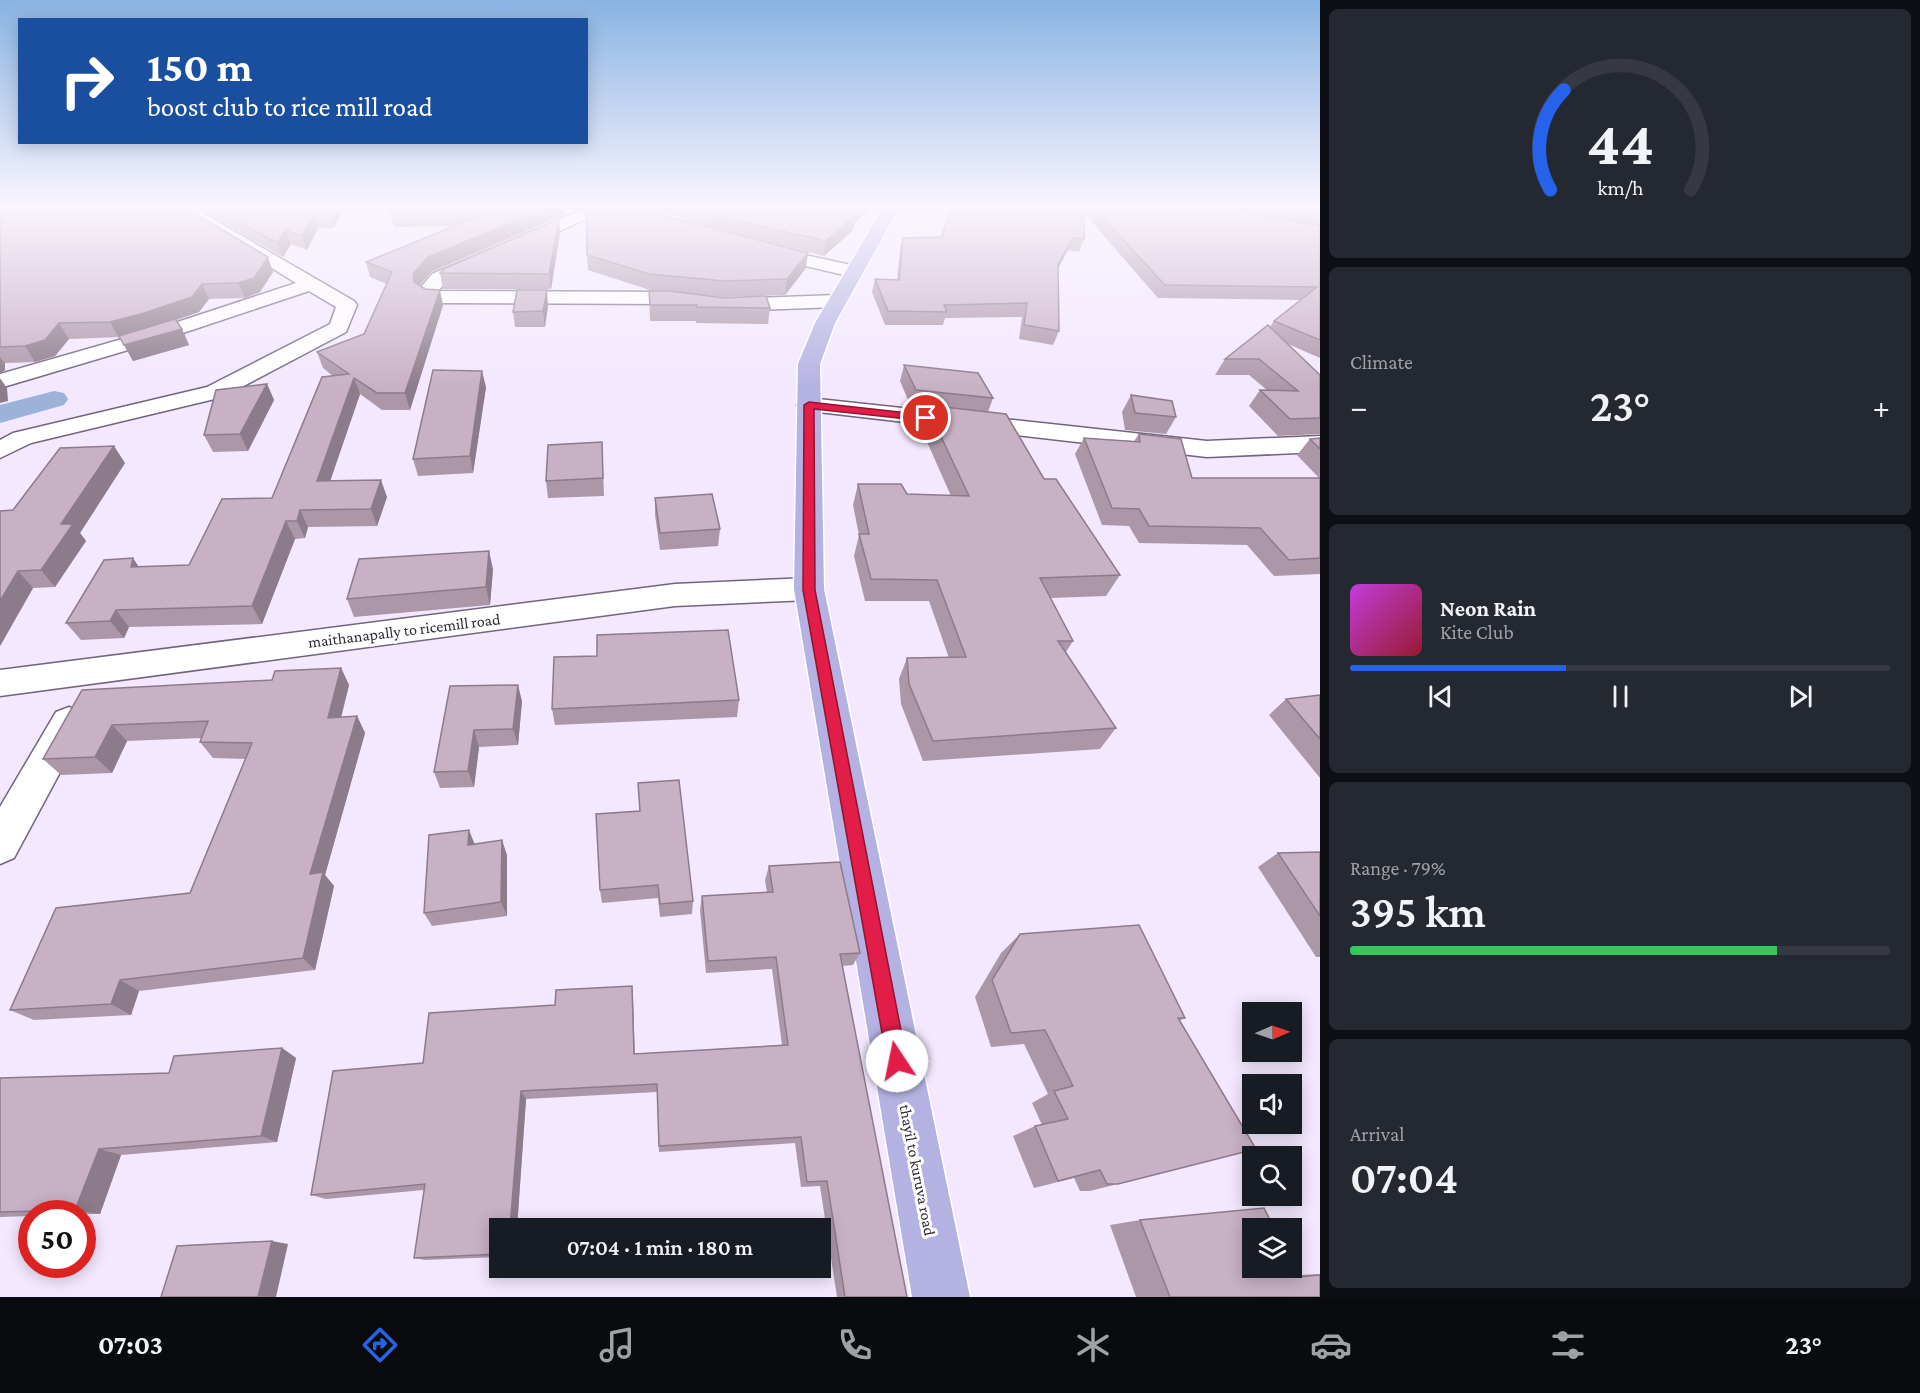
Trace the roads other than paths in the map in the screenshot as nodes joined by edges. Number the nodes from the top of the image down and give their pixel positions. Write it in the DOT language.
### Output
graph roads {
  1 [pos="288,269"];
  2 [pos="462,269"];
  3 [pos="800,269"];
  4 [pos="855,269"];
  5 [pos="313,283"];
  6 [pos="845,286"];
  7 [pos="0,381"];
  8 [pos="809,405"];
  9 [pos="1320,444"];
  10 [pos="0,450"];
  11 [pos="809,590"];
  12 [pos="98,670"];
  13 [pos="0,683"];
  14 [pos="0,845"];
  15 [pos="941,1297"];
  1 -- 5 [label="street"];
  2 -- 6 [label="street"];
  3 -- 6 [label="street"];
  4 -- 6 [label="main road, thayil to kuruva road"];
  5 -- 7 [label="street"];
  5 -- 10 [label="street"];
  6 -- 8 [label="main road, thayil to kuruva road"];
  8 -- 9 [label="street"];
  8 -- 11 [label="main road, thayil to kuruva road"];
  11 -- 12 [label="street, maithanapally to ricemill road"];
  11 -- 15 [label="main road, thayil to kuruva road"];
  12 -- 13 [label="street, maithanapally to ricemill road"];
  12 -- 14 [label="street"];
}
